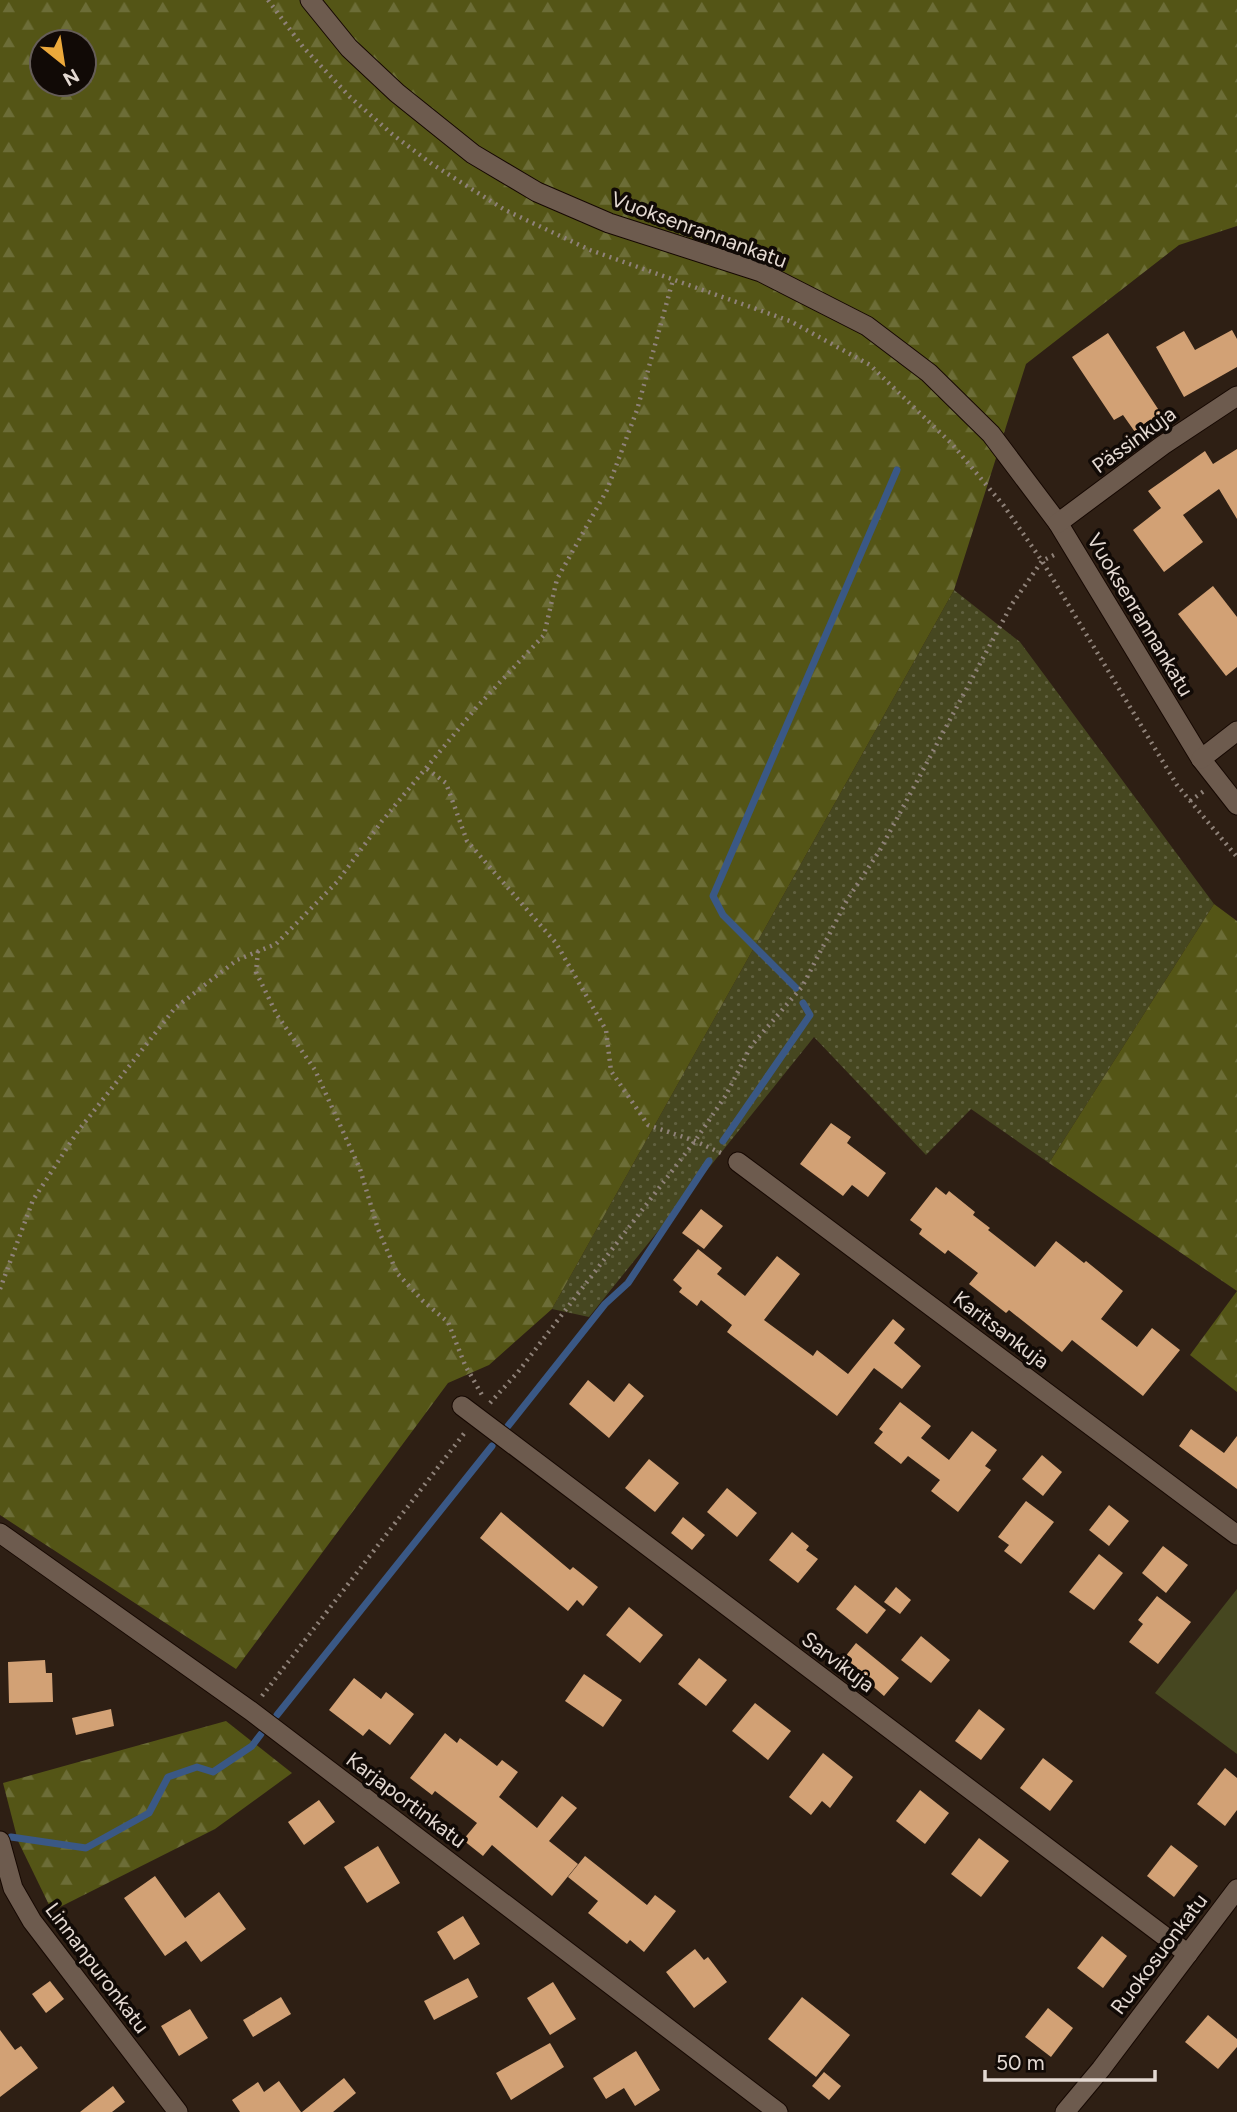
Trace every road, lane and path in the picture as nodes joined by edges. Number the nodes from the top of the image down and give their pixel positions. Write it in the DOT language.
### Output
graph roads {
  1 [pos="268,0"];
  2 [pos="310,0"];
  3 [pos="674,280"];
  4 [pos="1237,396"];
  5 [pos="1058,523"];
  6 [pos="1042,561"];
  7 [pos="1237,731"];
  8 [pos="1201,760"];
  9 [pos="428,769"];
  10 [pos="1237,805"];
  11 [pos="1237,857"];
  12 [pos="258,951"];
  13 [pos="695,1141"];
  14 [pos="738,1162"];
  15 [pos="0,1289"];
  16 [pos="475,1410"];
  17 [pos="0,1533"];
  18 [pos="1237,1535"];
  19 [pos="251,1711"];
  20 [pos="0,1841"];
  21 [pos="1237,1889"];
  22 [pos="1188,1954"];
  23 [pos="178,2112"];
  24 [pos="778,2112"];
  25 [pos="1065,2112"];
  1 -- 3 [label="path"];
  2 -- 5 [label="street, Vuoksenrannankatu"];
  3 -- 6 [label="path"];
  3 -- 9 [label="path"];
  4 -- 5 [label="street, Pässinkuja"];
  5 -- 8 [label="street, Vuoksenrannankatu"];
  6 -- 11 [label="path"];
  6 -- 13 [label="path"];
  7 -- 8 [label="street"];
  8 -- 10 [label="street, Vuoksenrannankatu"];
  9 -- 12 [label="path"];
  9 -- 13 [label="path"];
  12 -- 15 [label="path"];
  12 -- 16 [label="path"];
  13 -- 14 [label="path"];
  13 -- 16 [label="path"];
  14 -- 18 [label="street, Karitsankuja"];
  16 -- 19 [label="path"];
  16 -- 22 [label="street, Sarvikuja"];
  17 -- 19 [label="street, Karjaportinkatu"];
  19 -- 24 [label="street, Karjaportinkatu"];
  20 -- 23 [label="street, Linnanpuronkatu"];
  21 -- 22 [label="street, Ruokosuonkatu"];
  22 -- 25 [label="street, Ruokosuonkatu"];
}
